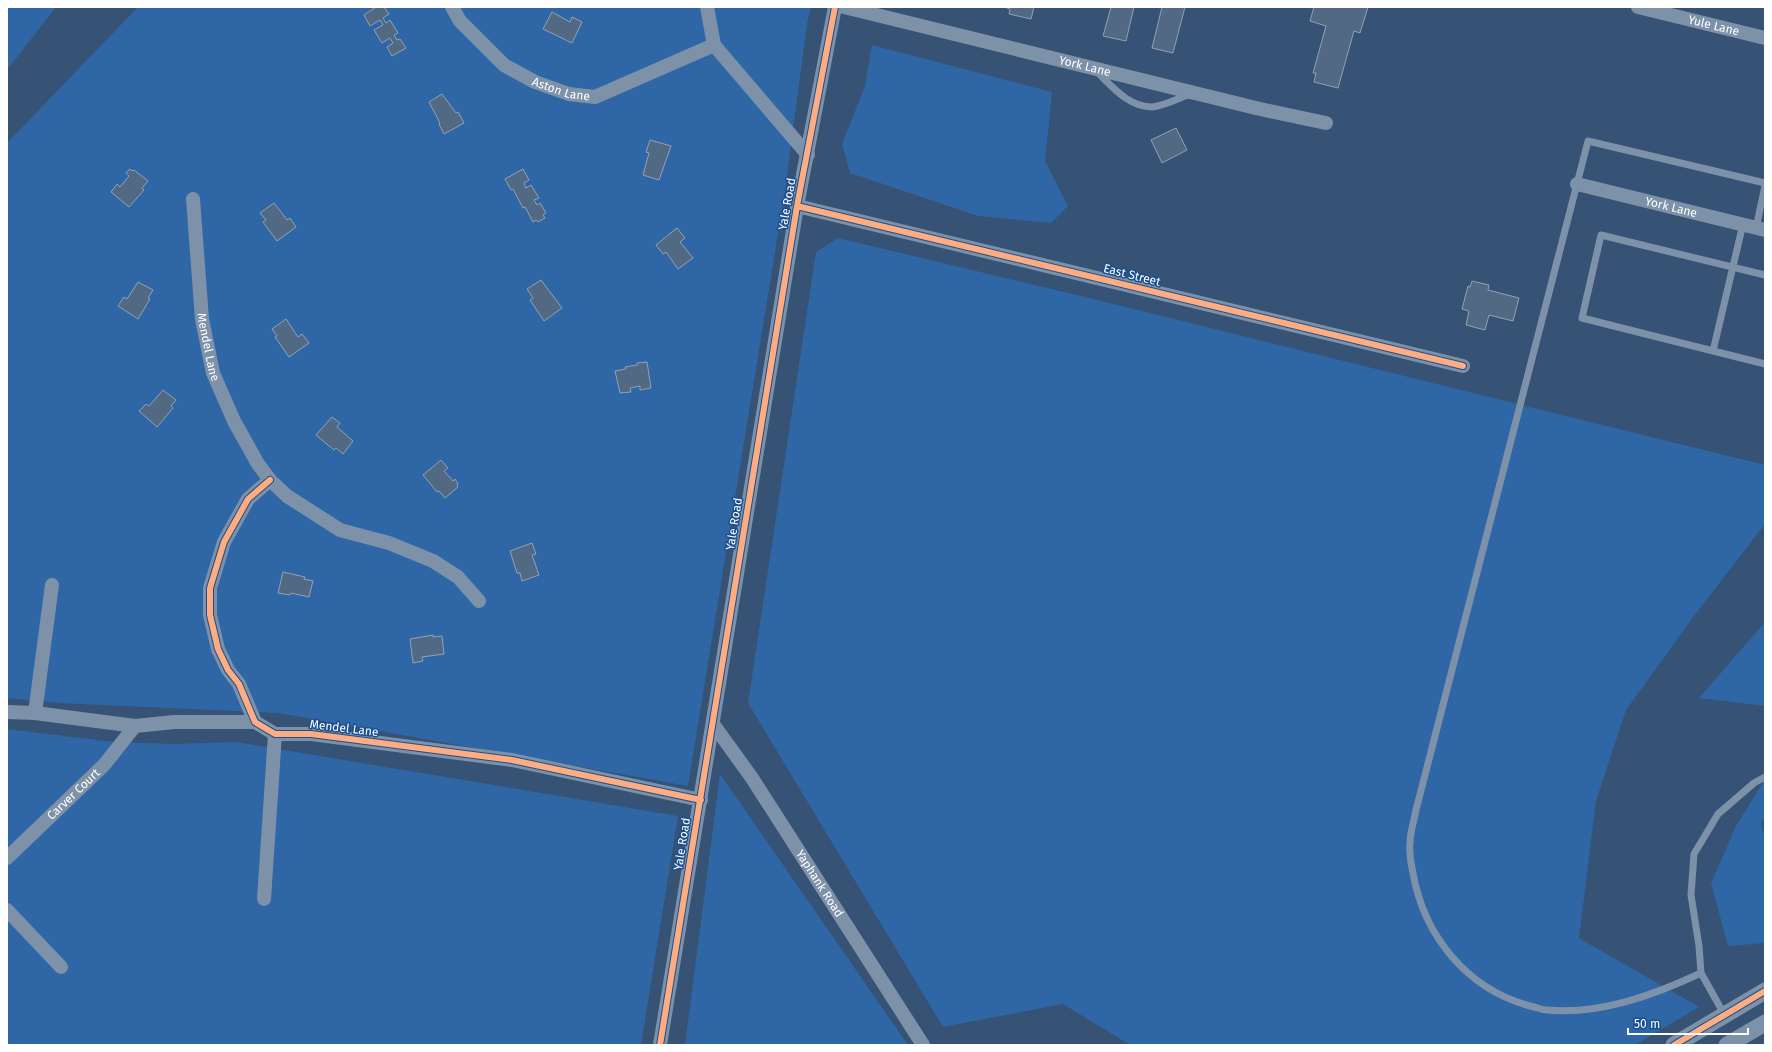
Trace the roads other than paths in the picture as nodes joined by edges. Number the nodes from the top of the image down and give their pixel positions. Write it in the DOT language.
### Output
graph roads {
  1 [pos="452,7"];
  2 [pos="707,7"];
  3 [pos="836,7"];
  4 [pos="844,7"];
  5 [pos="1638,7"];
  6 [pos="1765,38"];
  7 [pos="714,45"];
  8 [pos="1094,69"];
  9 [pos="1193,93"];
  10 [pos="1326,123"];
  11 [pos="808,155"];
  12 [pos="1765,183"];
  13 [pos="1577,184"];
  14 [pos="1765,186"];
  15 [pos="192,199"];
  16 [pos="797,206"];
  17 [pos="1755,227"];
  18 [pos="1732,267"];
  19 [pos="1765,275"];
  20 [pos="1712,351"];
  21 [pos="1765,364"];
  22 [pos="1462,366"];
  23 [pos="270,480"];
  24 [pos="52,585"];
  25 [pos="480,601"];
  26 [pos="7,712"];
  27 [pos="35,713"];
  28 [pos="255,722"];
  29 [pos="713,724"];
  30 [pos="135,726"];
  31 [pos="275,734"];
  32 [pos="1765,777"];
  33 [pos="701,800"];
  34 [pos="7,858"];
  35 [pos="264,899"];
  36 [pos="7,910"];
  37 [pos="61,967"];
  38 [pos="1701,973"];
  39 [pos="1765,991"];
  40 [pos="1725,1015"];
  41 [pos="1765,1023"];
  42 [pos="660,1045"];
  43 [pos="923,1045"];
  44 [pos="1674,1045"];
  45 [pos="1727,1045"];
  1 -- 7 [label="street, Aston Lane"];
  2 -- 7 [label="street"];
  3 -- 11 [label="street, Yale Road"];
  4 -- 8 [label="street, York Lane"];
  5 -- 6 [label="street, Yule Lane"];
  7 -- 11 [label="street"];
  8 -- 9 [label="street, York Lane"];
  8 -- 9 [label="lane"];
  9 -- 10 [label="street, York Lane"];
  11 -- 16 [label="street, Yale Road"];
  12 -- 13 [label="lane"];
  13 -- 17 [label="street, York Lane"];
  13 -- 38 [label="lane"];
  14 -- 17 [label="lane"];
  15 -- 23 [label="street, Mendel Lane"];
  16 -- 22 [label="street, East Street"];
  16 -- 29 [label="street, Yale Road"];
  17 -- 18 [label="lane"];
  18 -- 19 [label="lane"];
  18 -- 20 [label="lane"];
  18 -- 20 [label="lane"];
  20 -- 21 [label="lane"];
  23 -- 25 [label="street, Mendel Lane"];
  23 -- 28 [label="street"];
  24 -- 27 [label="street"];
  26 -- 27 [label="street"];
  27 -- 30 [label="street"];
  28 -- 30 [label="street"];
  28 -- 31 [label="street"];
  29 -- 33 [label="street, Yale Road"];
  29 -- 43 [label="street, Yaphank Road"];
  30 -- 34 [label="street, Carver Court"];
  31 -- 33 [label="street, Mendel Lane"];
  31 -- 35 [label="street"];
  32 -- 38 [label="lane"];
  33 -- 42 [label="street, Yale Road"];
  36 -- 37 [label="street"];
  38 -- 40 [label="lane"];
  39 -- 40 [label="street"];
  40 -- 44 [label="street"];
  41 -- 45 [label="street"];
}
